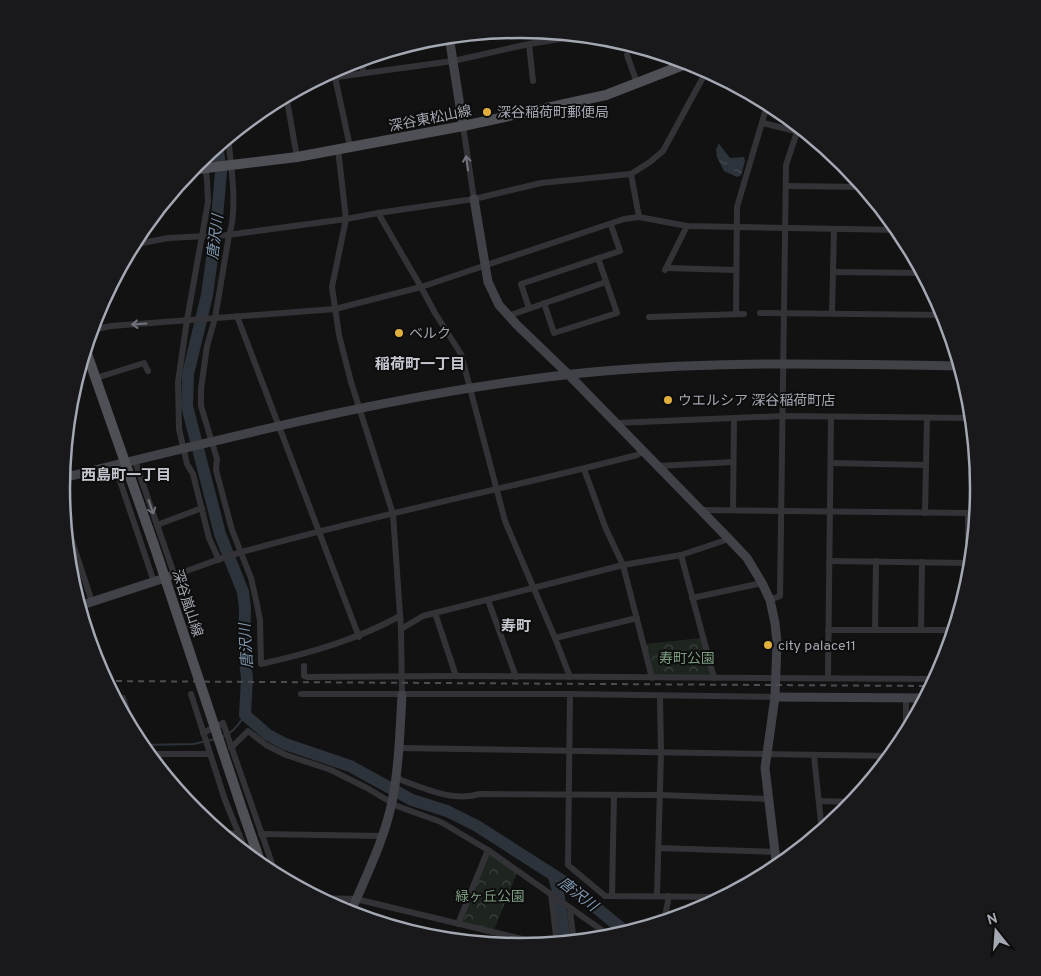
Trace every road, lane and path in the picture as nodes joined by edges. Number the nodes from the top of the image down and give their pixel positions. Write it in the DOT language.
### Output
graph roads {
  1 [pos="560,39"];
  2 [pos="451,43"];
  3 [pos="529,44"];
  4 [pos="627,55"];
  5 [pos="453,61"];
  6 [pos="363,66"];
  7 [pos="679,67"];
  8 [pos="363,72"];
  9 [pos="336,77"];
  10 [pos="337,77"];
  11 [pos="703,77"];
  12 [pos="533,81"];
  13 [pos="637,83"];
  14 [pos="287,103"];
  15 [pos="766,110"];
  16 [pos="763,123"];
  17 [pos="463,126"];
  18 [pos="796,132"];
  19 [pos="797,132"];
  20 [pos="229,145"];
  21 [pos="350,147"];
  22 [pos="338,149"];
  23 [pos="297,157"];
  24 [pos="206,165"];
  25 [pos="230,165"];
  26 [pos="207,168"];
  27 [pos="202,169"];
  28 [pos="631,174"];
  29 [pos="786,186"];
  30 [pos="855,187"];
  31 [pos="474,200"];
  32 [pos="378,213"];
  33 [pos="639,217"];
  34 [pos="346,219"];
  35 [pos="611,225"];
  36 [pos="687,226"];
  37 [pos="737,227"];
  38 [pos="786,228"];
  39 [pos="834,229"];
  40 [pos="889,230"];
  41 [pos="228,235"];
  42 [pos="203,236"];
  43 [pos="143,243"];
  44 [pos="598,258"];
  45 [pos="484,265"];
  46 [pos="736,270"];
  47 [pos="833,272"];
  48 [pos="916,273"];
  49 [pos="606,282"];
  50 [pos="421,287"];
  51 [pos="544,303"];
  52 [pos="529,308"];
  53 [pos="336,309"];
  54 [pos="785,312"];
  55 [pos="760,313"];
  56 [pos="832,313"];
  57 [pos="736,314"];
  58 [pos="744,314"];
  59 [pos="936,315"];
  60 [pos="237,316"];
  61 [pos="508,316"];
  62 [pos="649,317"];
  63 [pos="213,318"];
  64 [pos="188,320"];
  65 [pos="99,328"];
  66 [pos="89,359"];
  67 [pos="783,364"];
  68 [pos="954,366"];
  69 [pos="148,371"];
  70 [pos="569,375"];
  71 [pos="96,378"];
  72 [pos="469,388"];
  73 [pos="358,409"];
  74 [pos="783,416"];
  75 [pos="832,417"];
  76 [pos="734,418"];
  77 [pos="926,418"];
  78 [pos="965,418"];
  79 [pos="616,423"];
  80 [pos="279,427"];
  81 [pos="210,443"];
  82 [pos="184,449"];
  83 [pos="644,451"];
  84 [pos="130,462"];
  85 [pos="733,462"];
  86 [pos="831,463"];
  87 [pos="926,465"];
  88 [pos="658,466"];
  89 [pos="584,469"];
  90 [pos="70,476"];
  91 [pos="119,478"];
  92 [pos="496,489"];
  93 [pos="202,508"];
  94 [pos="702,510"];
  95 [pos="733,510"];
  96 [pos="782,510"];
  97 [pos="830,511"];
  98 [pos="926,513"];
  99 [pos="393,514"];
  100 [pos="968,514"];
  101 [pos="156,525"];
  102 [pos="320,532"];
  103 [pos="968,533"];
  104 [pos="729,539"];
  105 [pos="74,549"];
  106 [pos="239,553"];
  107 [pos="681,555"];
  108 [pos="220,560"];
  109 [pos="829,560"];
  110 [pos="876,562"];
  111 [pos="922,562"];
  112 [pos="964,563"];
  113 [pos="623,565"];
  114 [pos="174,575"];
  115 [pos="154,582"];
  116 [pos="762,583"];
  117 [pos="534,587"];
  118 [pos="692,598"];
  119 [pos="488,600"];
  120 [pos="770,600"];
  121 [pos="92,602"];
  122 [pos="85,604"];
  123 [pos="435,613"];
  124 [pos="400,616"];
  125 [pos="637,618"];
  126 [pos="190,627"];
  127 [pos="401,628"];
  128 [pos="828,630"];
  129 [pos="875,630"];
  130 [pos="921,630"];
  131 [pos="948,630"];
  132 [pos="359,636"];
  133 [pos="556,638"];
  134 [pos="304,666"];
  135 [pos="456,676"];
  136 [pos="402,677"];
  137 [pos="516,677"];
  138 [pos="570,677"];
  139 [pos="776,677"];
  140 [pos="652,678"];
  141 [pos="714,678"];
  142 [pos="828,678"];
  143 [pos="929,679"];
  144 [pos="191,694"];
  145 [pos="301,694"];
  146 [pos="402,694"];
  147 [pos="570,694"];
  148 [pos="660,696"];
  149 [pos="775,697"];
  150 [pos="906,697"];
  151 [pos="123,698"];
  152 [pos="919,698"];
  153 [pos="125,703"];
  154 [pos="906,721"];
  155 [pos="203,732"];
  156 [pos="231,748"];
  157 [pos="399,748"];
  158 [pos="569,751"];
  159 [pos="661,753"];
  160 [pos="157,754"];
  161 [pos="210,754"];
  162 [pos="767,755"];
  163 [pos="814,756"];
  164 [pos="882,756"];
  165 [pos="396,778"];
  166 [pos="569,795"];
  167 [pos="614,795"];
  168 [pos="660,795"];
  169 [pos="248,798"];
  170 [pos="392,799"];
  171 [pos="769,799"];
  172 [pos="226,800"];
  173 [pos="819,801"];
  174 [pos="844,802"];
  175 [pos="821,824"];
  176 [pos="231,834"];
  177 [pos="239,834"];
  178 [pos="261,834"];
  179 [pos="382,836"];
  180 [pos="242,842"];
  181 [pos="659,848"];
  182 [pos="488,850"];
  183 [pos="775,852"];
  184 [pos="257,854"];
  185 [pos="776,859"];
  186 [pos="272,864"];
  187 [pos="658,895"];
  188 [pos="554,896"];
  189 [pos="612,896"];
  190 [pos="669,896"];
  191 [pos="709,897"];
  192 [pos="336,898"];
  193 [pos="356,899"];
  194 [pos="353,906"];
  195 [pos="572,909"];
  196 [pos="665,915"];
  197 [pos="458,924"];
  198 [pos="602,931"];
  199 [pos="573,936"];
  200 [pos="556,937"];
  201 [pos="517,938"];
  1 -- 3 [label="street"];
  2 -- 5 [label="street"];
  3 -- 5 [label="street"];
  3 -- 12 [label="street"];
  4 -- 13 [label="street"];
  5 -- 8 [label="street"];
  5 -- 17 [label="street"];
  6 -- 8 [label="street"];
  7 -- 13 [label="main road, 深谷東松山線"];
  8 -- 10 [label="street"];
  9 -- 21 [label="street"];
  11 -- 28 [label="street"];
  13 -- 17 [label="main road, 深谷東松山線"];
  14 -- 23 [label="street"];
  15 -- 16 [label="street"];
  16 -- 18 [label="street"];
  16 -- 37 [label="street"];
  17 -- 21 [label="main road, 深谷東松山線"];
  31 -- 17 [label="street, one-way"];
  19 -- 29 [label="street"];
  20 -- 25 [label="street"];
  21 -- 22 [label="main road, 深谷東松山線"];
  22 -- 23 [label="main road, 深谷東松山線"];
  22 -- 34 [label="street"];
  23 -- 25 [label="main road, 深谷東松山線"];
  24 -- 26 [label="street"];
  25 -- 26 [label="main road, 深谷東松山線"];
  25 -- 41 [label="street"];
  26 -- 27 [label="main road"];
  26 -- 42 [label="street"];
  28 -- 31 [label="street"];
  28 -- 33 [label="street"];
  29 -- 30 [label="street"];
  29 -- 38 [label="street"];
  31 -- 32 [label="street"];
  31 -- 45 [label="street"];
  32 -- 34 [label="street"];
  32 -- 50 [label="street"];
  33 -- 35 [label="street"];
  33 -- 36 [label="street"];
  34 -- 41 [label="street"];
  34 -- 53 [label="street"];
  35 -- 44 [label="street"];
  35 -- 45 [label="street"];
  36 -- 37 [label="street"];
  36 -- 46 [label="street"];
  37 -- 38 [label="street"];
  37 -- 46 [label="street"];
  38 -- 39 [label="street"];
  38 -- 54 [label="street"];
  39 -- 40 [label="street"];
  39 -- 47 [label="street"];
  41 -- 42 [label="street"];
  41 -- 63 [label="street"];
  42 -- 43 [label="street"];
  42 -- 64 [label="street"];
  44 -- 49 [label="street"];
  44 -- 52 [label="street"];
  45 -- 50 [label="street"];
  45 -- 61 [label="street"];
  46 -- 57 [label="street"];
  47 -- 48 [label="street"];
  47 -- 56 [label="street"];
  49 -- 51 [label="street"];
  49 -- 51 [label="street"];
  50 -- 53 [label="street"];
  50 -- 72 [label="street"];
  51 -- 52 [label="street"];
  52 -- 61 [label="street"];
  53 -- 60 [label="street"];
  53 -- 73 [label="street"];
  54 -- 55 [label="street"];
  54 -- 56 [label="street"];
  54 -- 67 [label="street"];
  56 -- 59 [label="street"];
  57 -- 58 [label="street"];
  57 -- 62 [label="street"];
  60 -- 63 [label="street"];
  60 -- 80 [label="street"];
  61 -- 70 [label="street"];
  63 -- 64 [label="street"];
  63 -- 81 [label="street"];
  64 -- 65 [label="street, one-way"];
  64 -- 82 [label="street"];
  66 -- 71 [label="main road, 深谷嵐山線"];
  67 -- 68 [label="street"];
  67 -- 70 [label="street"];
  67 -- 74 [label="street"];
  69 -- 71 [label="street"];
  70 -- 72 [label="street"];
  70 -- 79 [label="street"];
  71 -- 84 [label="main road, 深谷嵐山線"];
  72 -- 73 [label="street"];
  72 -- 92 [label="street"];
  73 -- 80 [label="street"];
  73 -- 99 [label="street"];
  74 -- 75 [label="street"];
  74 -- 76 [label="street"];
  74 -- 96 [label="street"];
  75 -- 77 [label="street"];
  75 -- 86 [label="street"];
  76 -- 79 [label="street"];
  76 -- 85 [label="street"];
  77 -- 78 [label="street"];
  77 -- 87 [label="street"];
  79 -- 83 [label="street"];
  80 -- 81 [label="street"];
  80 -- 102 [label="street"];
  81 -- 82 [label="street"];
  81 -- 106 [label="street"];
  82 -- 84 [label="street"];
  82 -- 93 [label="street"];
  83 -- 88 [label="street"];
  83 -- 89 [label="street"];
  84 -- 90 [label="street"];
  84 -- 101 [label="street, one-way"];
  84 -- 184 [label="main road, 深谷嵐山線, bridge"];
  85 -- 88 [label="street"];
  85 -- 95 [label="street"];
  86 -- 87 [label="street"];
  86 -- 97 [label="street"];
  87 -- 98 [label="street"];
  88 -- 94 [label="street"];
  89 -- 92 [label="street"];
  89 -- 113 [label="street"];
  91 -- 115 [label="street"];
  92 -- 99 [label="street"];
  92 -- 117 [label="street"];
  93 -- 101 [label="street"];
  93 -- 108 [label="street"];
  94 -- 95 [label="street"];
  94 -- 104 [label="street"];
  95 -- 96 [label="street"];
  96 -- 97 [label="street"];
  96 -- 120 [label="street"];
  97 -- 98 [label="street"];
  97 -- 109 [label="street"];
  98 -- 100 [label="street"];
  99 -- 102 [label="street"];
  99 -- 124 [label="street"];
  100 -- 103 [label="street"];
  101 -- 114 [label="street"];
  102 -- 106 [label="street"];
  102 -- 132 [label="street"];
  104 -- 107 [label="street"];
  104 -- 116 [label="street"];
  105 -- 121 [label="street"];
  106 -- 108 [label="street"];
  106 -- 132 [label="street"];
  107 -- 113 [label="street"];
  107 -- 118 [label="street"];
  108 -- 114 [label="street"];
  109 -- 110 [label="street"];
  109 -- 128 [label="street"];
  110 -- 111 [label="street"];
  110 -- 129 [label="street"];
  111 -- 112 [label="street"];
  111 -- 130 [label="street"];
  113 -- 117 [label="street"];
  113 -- 125 [label="street"];
  114 -- 115 [label="street"];
  114 -- 126 [label="street"];
  115 -- 121 [label="street"];
  116 -- 118 [label="street"];
  116 -- 120 [label="street"];
  117 -- 119 [label="street"];
  117 -- 133 [label="street"];
  118 -- 141 [label="street"];
  119 -- 123 [label="street"];
  119 -- 137 [label="street"];
  120 -- 139 [label="street"];
  121 -- 122 [label="street"];
  123 -- 127 [label="street"];
  123 -- 135 [label="street"];
  124 -- 127 [label="street"];
  124 -- 132 [label="street"];
  125 -- 133 [label="street"];
  125 -- 140 [label="street"];
  127 -- 136 [label="street"];
  128 -- 129 [label="street"];
  128 -- 142 [label="street"];
  129 -- 130 [label="street"];
  130 -- 131 [label="street"];
  133 -- 138 [label="street"];
  134 -- 136 [label="street"];
  135 -- 136 [label="street"];
  135 -- 137 [label="street"];
  136 -- 146 [label="street"];
  137 -- 138 [label="street"];
  138 -- 140 [label="street"];
  139 -- 141 [label="street"];
  139 -- 142 [label="street"];
  139 -- 149 [label="street"];
  140 -- 141 [label="street"];
  142 -- 143 [label="street"];
  144 -- 155 [label="street"];
  145 -- 146 [label="street"];
  146 -- 147 [label="street"];
  146 -- 157 [label="street"];
  147 -- 148 [label="street"];
  147 -- 158 [label="street"];
  148 -- 149 [label="street"];
  148 -- 159 [label="street"];
  149 -- 150 [label="street"];
  149 -- 162 [label="street"];
  150 -- 152 [label="street"];
  150 -- 154 [label="street"];
  151 -- 153 [label="street"];
  155 -- 156 [label="street"];
  155 -- 161 [label="street"];
  156 -- 169 [label="street"];
  156 -- 170 [label="street"];
  157 -- 158 [label="street"];
  157 -- 165 [label="street"];
  158 -- 159 [label="street"];
  158 -- 166 [label="street"];
  159 -- 162 [label="street"];
  159 -- 168 [label="street"];
  160 -- 161 [label="street"];
  161 -- 172 [label="street"];
  162 -- 163 [label="street"];
  162 -- 171 [label="street"];
  163 -- 164 [label="street"];
  163 -- 173 [label="street"];
  165 -- 166 [label="street"];
  165 -- 170 [label="street"];
  166 -- 167 [label="street"];
  166 -- 189 [label="street"];
  167 -- 168 [label="street"];
  167 -- 189 [label="street"];
  168 -- 171 [label="street"];
  168 -- 181 [label="street"];
  169 -- 172 [label="street"];
  169 -- 178 [label="street"];
  170 -- 179 [label="street"];
  170 -- 182 [label="street"];
  171 -- 183 [label="street"];
  172 -- 177 [label="street"];
  173 -- 174 [label="street"];
  173 -- 175 [label="street"];
  176 -- 177 [label="street"];
  177 -- 180 [label="street"];
  178 -- 179 [label="street"];
  178 -- 186 [label="street"];
  179 -- 193 [label="street"];
  181 -- 183 [label="street"];
  181 -- 187 [label="street"];
  182 -- 188 [label="street"];
  182 -- 197 [label="street"];
  183 -- 185 [label="street"];
  187 -- 189 [label="street"];
  187 -- 190 [label="street"];
  188 -- 195 [label="street"];
  188 -- 200 [label="street"];
  190 -- 191 [label="street"];
  190 -- 196 [label="street"];
  192 -- 193 [label="street"];
  193 -- 194 [label="street"];
  193 -- 197 [label="street"];
  195 -- 198 [label="street"];
  195 -- 199 [label="street"];
  197 -- 201 [label="street"];
}
